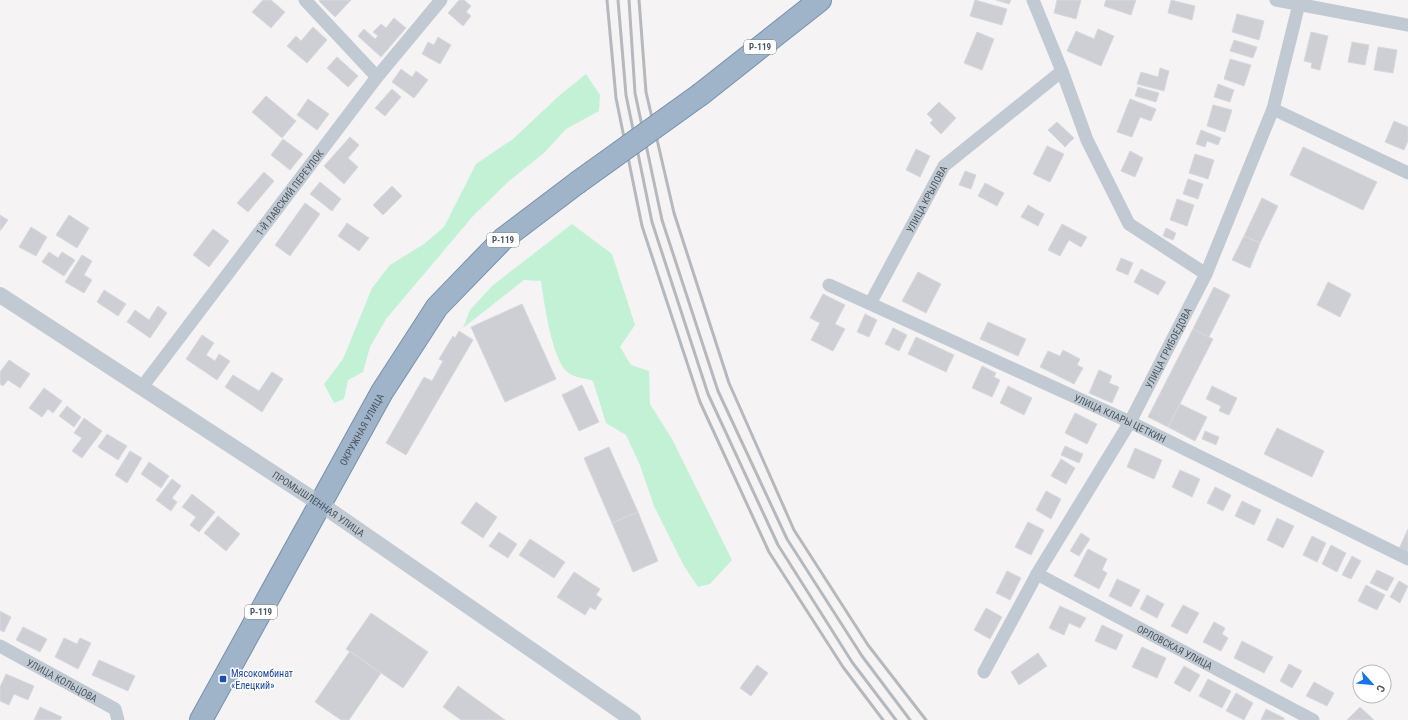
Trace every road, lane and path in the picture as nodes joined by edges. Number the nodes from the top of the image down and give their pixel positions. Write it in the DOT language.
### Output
graph roads {
  1 [pos="305,0"];
  2 [pos="441,0"];
  3 [pos="820,0"];
  4 [pos="1033,0"];
  5 [pos="1276,0"];
  6 [pos="1299,2"];
  7 [pos="1408,25"];
  8 [pos="1062,71"];
  9 [pos="377,77"];
  10 [pos="1272,109"];
  11 [pos="1408,173"];
  12 [pos="1206,274"];
  13 [pos="829,285"];
  14 [pos="0,294"];
  15 [pos="871,302"];
  16 [pos="142,387"];
  17 [pos="1130,422"];
  18 [pos="319,503"];
  19 [pos="1408,559"];
  20 [pos="1037,574"];
  21 [pos="0,646"];
  22 [pos="984,672"];
  23 [pos="118,720"];
  24 [pos="201,720"];
  25 [pos="632,720"];
  26 [pos="1313,720"];
  1 -- 9 [label="street"];
  2 -- 9 [label="street, 1-Й ЛАВСКИЙ ПЕРЕУЛОК"];
  3 -- 18 [label="highway, ОКРУЖНАЯ УЛИЦА / Р-119, bridge"];
  4 -- 8 [label="street"];
  5 -- 6 [label="street"];
  6 -- 7 [label="street"];
  6 -- 10 [label="street, УЛИЦА ГРИБОЕДОВА"];
  8 -- 12 [label="street"];
  8 -- 15 [label="street, УЛИЦА КРЫЛОВА"];
  9 -- 16 [label="street, 1-Й ЛАВСКИЙ ПЕРЕУЛОК"];
  10 -- 11 [label="street"];
  10 -- 12 [label="street, УЛИЦА ГРИБОЕДОВА"];
  12 -- 17 [label="street, УЛИЦА ГРИБОЕДОВА"];
  13 -- 15 [label="street, УЛИЦА КЛАРЫ ЦЕТКИН"];
  14 -- 16 [label="street, ПРОМЫШЛЕННАЯ УЛИЦА"];
  15 -- 17 [label="street, УЛИЦА КЛАРЫ ЦЕТКИН"];
  16 -- 18 [label="street, ПРОМЫШЛЕННАЯ УЛИЦА"];
  17 -- 19 [label="street, УЛИЦА КЛАРЫ ЦЕТКИН"];
  17 -- 20 [label="street, УЛИЦА ГРИБОЕДОВА"];
  18 -- 24 [label="highway, ОКРУЖНАЯ УЛИЦА / Р-119"];
  18 -- 25 [label="street, ПРОМЫШЛЕННАЯ УЛИЦА"];
  20 -- 22 [label="street, УЛИЦА ГРИБОЕДОВА"];
  20 -- 26 [label="street, ОРЛОВСКАЯ УЛИЦА"];
  21 -- 23 [label="street, УЛИЦА КОЛЬЦОВА"];
}
